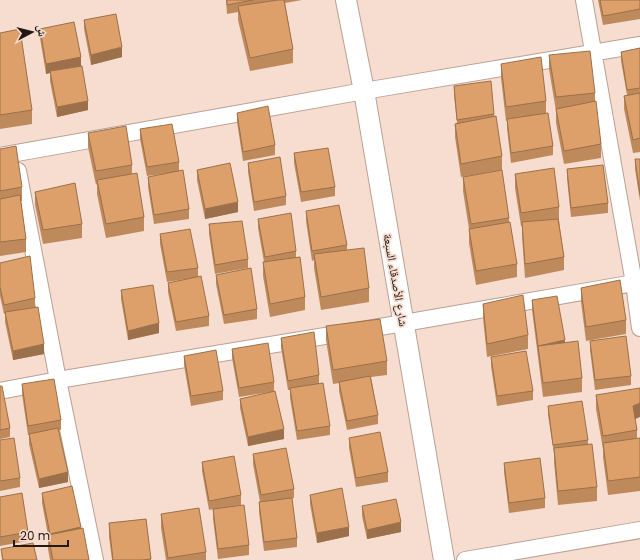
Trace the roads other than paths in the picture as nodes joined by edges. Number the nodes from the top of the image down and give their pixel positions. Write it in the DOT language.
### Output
graph roads {
  1 [pos="346,0"];
  2 [pos="584,0"];
  3 [pos="640,45"];
  4 [pos="593,53"];
  5 [pos="364,91"];
  6 [pos="7,155"];
  7 [pos="637,283"];
  8 [pos="404,323"];
  9 [pos="640,328"];
  10 [pos="58,380"];
  11 [pos="0,391"];
  12 [pos="640,530"];
  13 [pos="95,560"];
  14 [pos="444,560"];
  15 [pos="465,560"];
  1 -- 5 [label="street, شارع الأصدقاء السبعة"];
  2 -- 4 [label="street"];
  3 -- 4 [label="street"];
  4 -- 5 [label="street"];
  4 -- 7 [label="street"];
  5 -- 6 [label="street"];
  5 -- 8 [label="street, شارع الأصدقاء السبعة"];
  6 -- 10 [label="street"];
  7 -- 8 [label="street"];
  7 -- 9 [label="street"];
  8 -- 10 [label="street"];
  8 -- 14 [label="street, شارع الأصدقاء السبعة"];
  10 -- 11 [label="street"];
  10 -- 13 [label="street"];
  12 -- 15 [label="street"];
}
